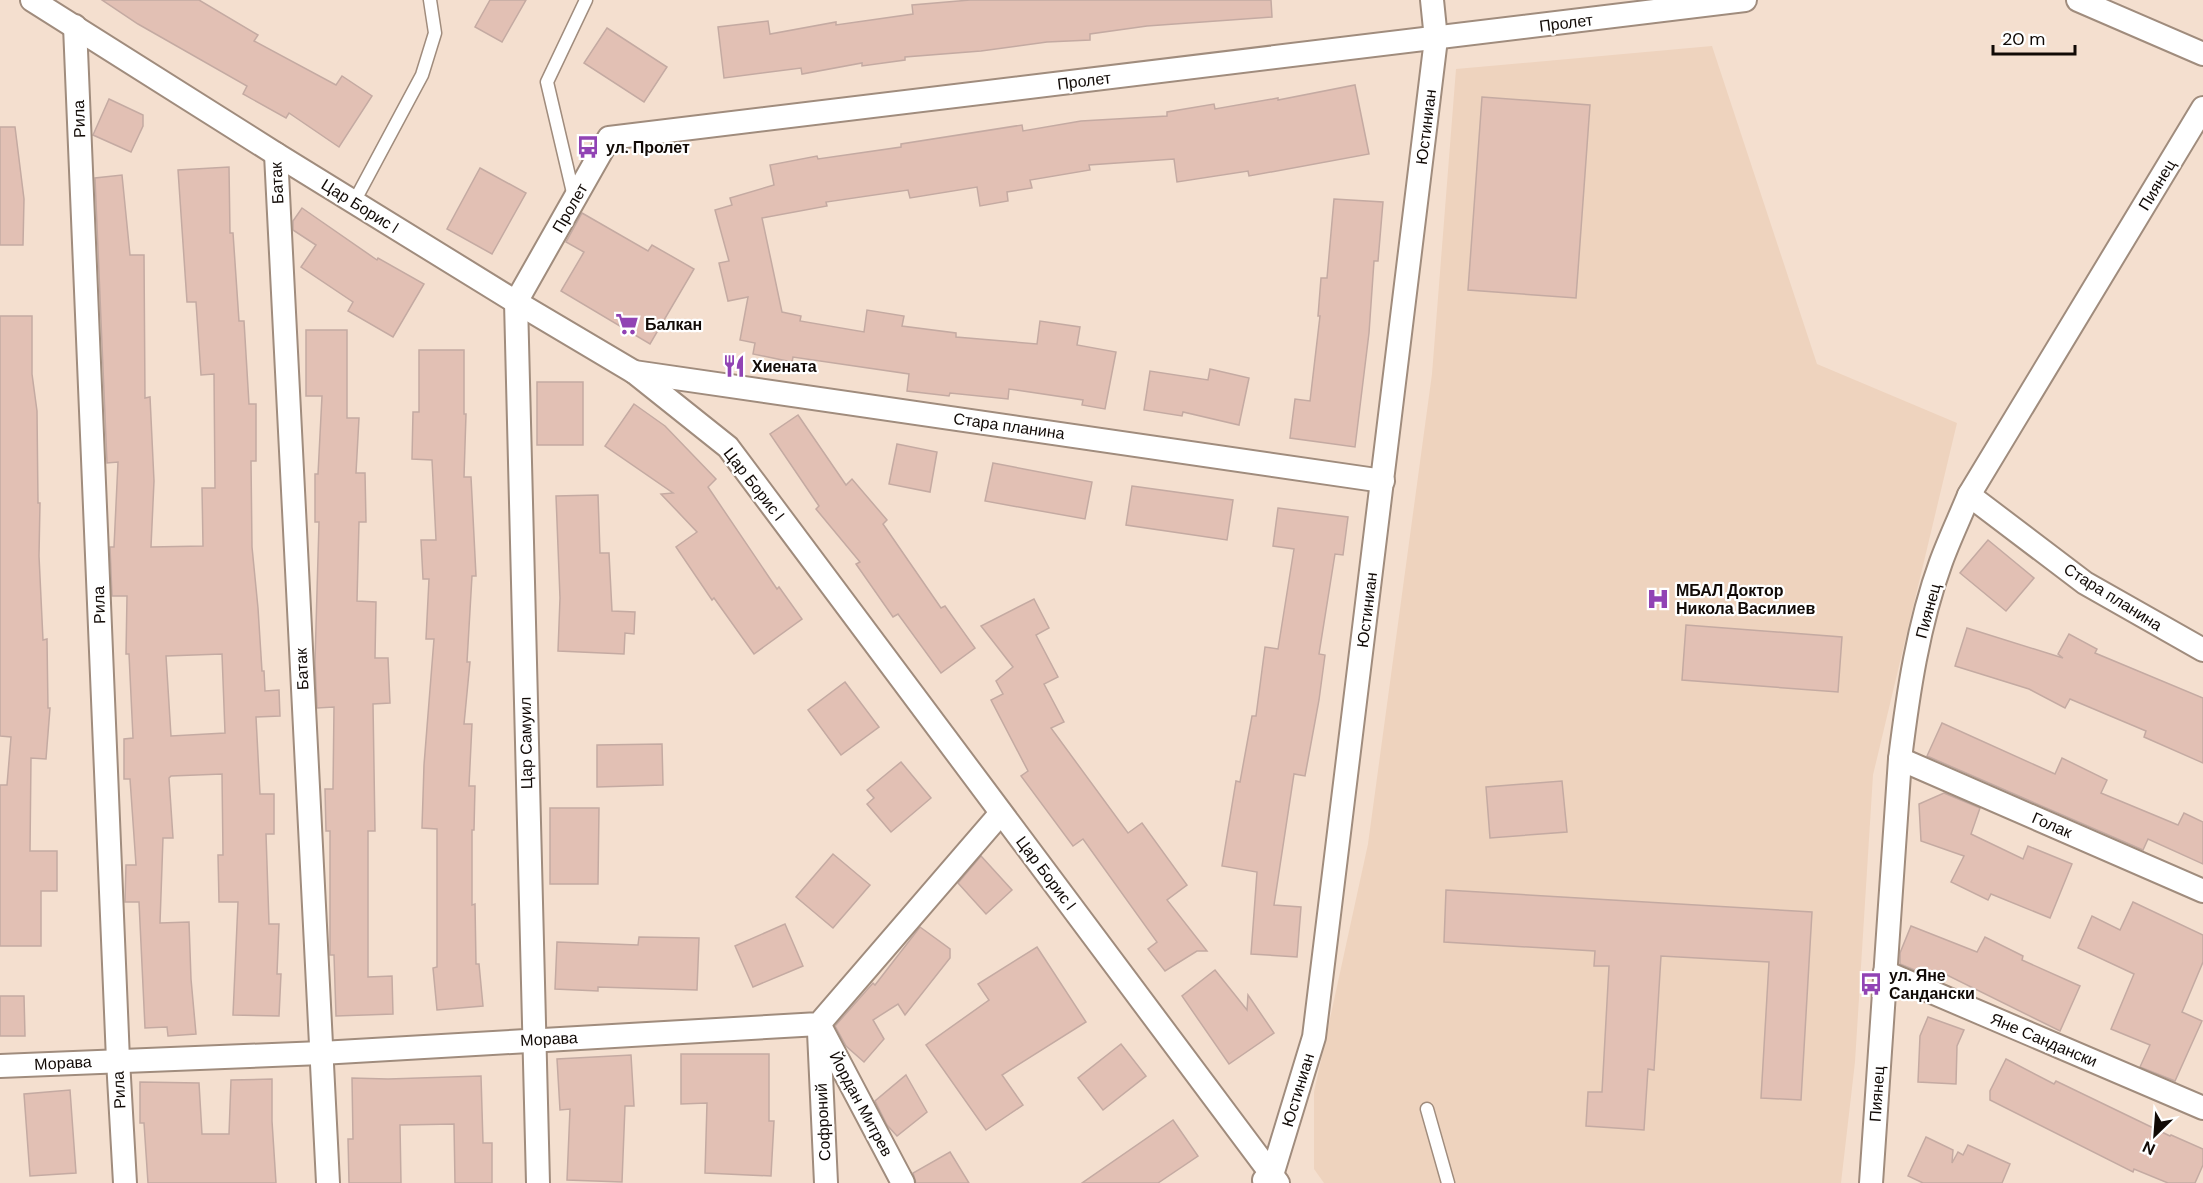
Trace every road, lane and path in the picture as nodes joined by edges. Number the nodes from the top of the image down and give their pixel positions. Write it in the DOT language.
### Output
graph roads {
  1 [pos="32,0"];
  2 [pos="430,0"];
  3 [pos="586,0"];
  4 [pos="1432,0"];
  5 [pos="1745,0"];
  6 [pos="2078,0"];
  7 [pos="1659,5"];
  8 [pos="75,26"];
  9 [pos="1436,39"];
  10 [pos="2203,54"];
  11 [pos="2203,108"];
  12 [pos="276,154"];
  13 [pos="575,198"];
  14 [pos="354,202"];
  15 [pos="516,302"];
  16 [pos="634,372"];
  17 [pos="1383,481"];
  18 [pos="1969,495"];
  19 [pos="2203,650"];
  20 [pos="1900,759"];
  21 [pos="1001,813"];
  22 [pos="2203,891"];
  23 [pos="1885,972"];
  24 [pos="819,1024"];
  25 [pos="534,1040"];
  26 [pos="321,1053"];
  27 [pos="118,1060"];
  28 [pos="0,1066"];
  29 [pos="2203,1108"];
  30 [pos="1427,1109"];
  31 [pos="1270,1180"];
  32 [pos="1873,1182"];
  33 [pos="125,1183"];
  34 [pos="328,1183"];
  35 [pos="538,1183"];
  36 [pos="826,1183"];
  37 [pos="903,1183"];
  38 [pos="1448,1183"];
  1 -- 8 [label="street, Цар Борис I"];
  2 -- 14 [label="lane"];
  3 -- 13 [label="lane"];
  4 -- 9 [label="street, Юстиниан"];
  5 -- 7 [label="street, Пролет"];
  6 -- 10 [label="street"];
  7 -- 9 [label="street, Пролет"];
  8 -- 12 [label="street, Цар Борис I"];
  8 -- 27 [label="street, Рила"];
  9 -- 13 [label="street, Пролет"];
  9 -- 17 [label="street, Юстиниан"];
  11 -- 18 [label="street, Пиянец"];
  12 -- 14 [label="street, Цар Борис I"];
  12 -- 26 [label="street, Батак"];
  13 -- 15 [label="street, Пролет"];
  14 -- 15 [label="street, Цар Борис I"];
  15 -- 16 [label="street, Цар Борис I"];
  15 -- 25 [label="street, Цар Самуил"];
  16 -- 17 [label="street, Стара планина"];
  16 -- 21 [label="street, Цар Борис I"];
  17 -- 31 [label="street, Юстиниан"];
  18 -- 19 [label="street, Стара планина"];
  18 -- 20 [label="street, Пиянец"];
  20 -- 22 [label="street, Голак"];
  20 -- 23 [label="street, Пиянец"];
  21 -- 24 [label="street"];
  21 -- 31 [label="street, Цар Борис I"];
  23 -- 29 [label="street, Яне Сандански"];
  23 -- 32 [label="street, Пиянец"];
  24 -- 25 [label="street, Морава"];
  24 -- 36 [label="street, Софроний"];
  24 -- 37 [label="street, Йордан Митрев"];
  25 -- 26 [label="street, Морава"];
  25 -- 35 [label="street, Цар Самуил"];
  26 -- 27 [label="street, Морава"];
  26 -- 34 [label="street, Батак"];
  27 -- 28 [label="street, Морава"];
  27 -- 33 [label="street, Рила"];
  30 -- 38 [label="lane"];
}
